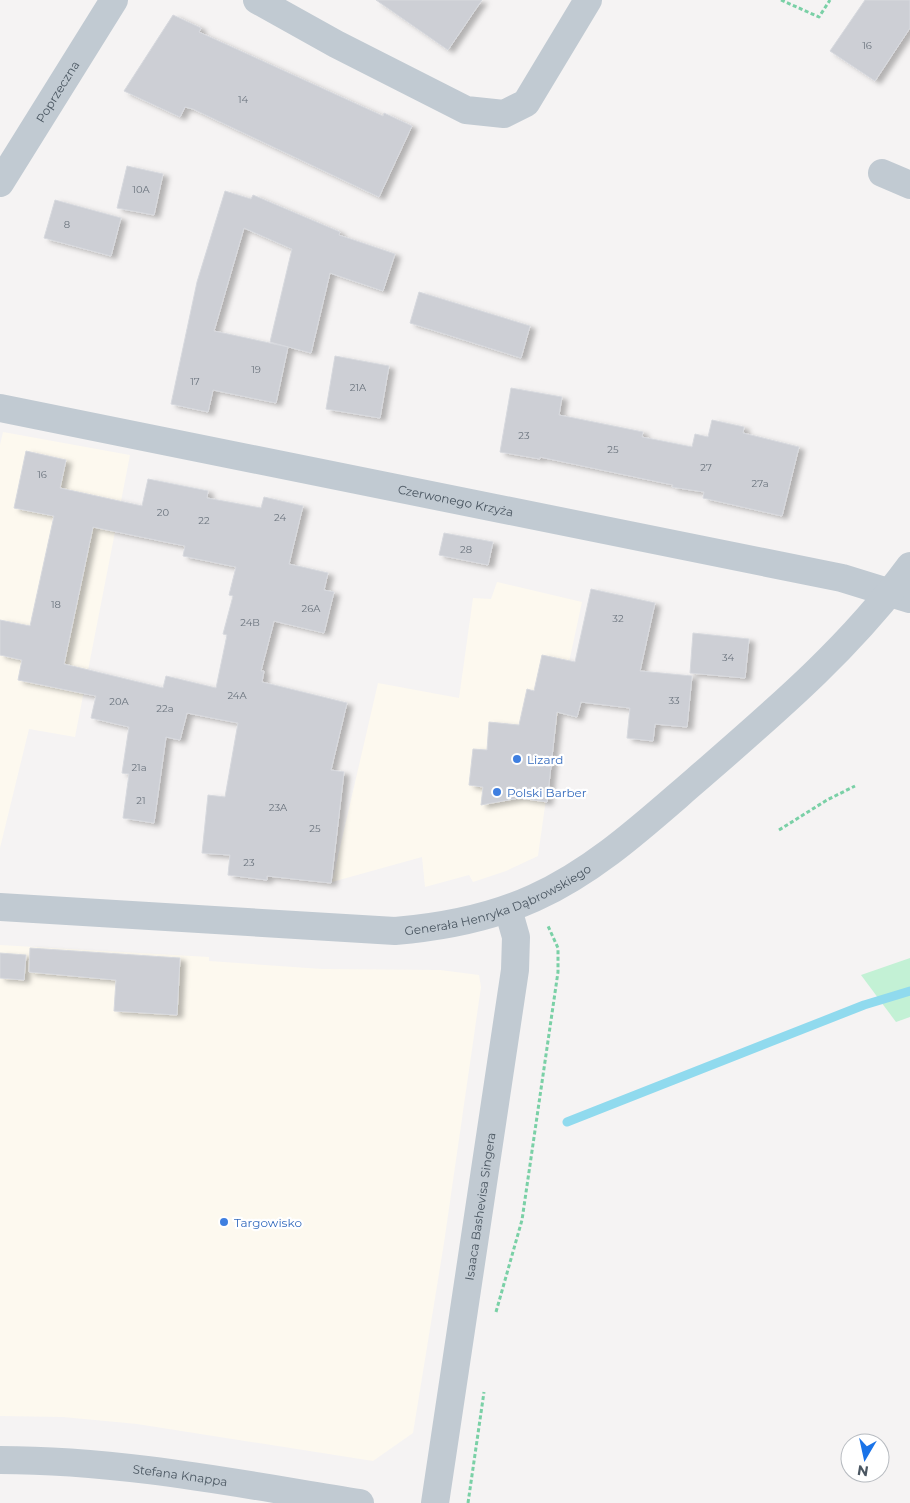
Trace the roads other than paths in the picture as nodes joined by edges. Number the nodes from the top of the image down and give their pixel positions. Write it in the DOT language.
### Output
graph roads {
  1 [pos="114,0"];
  2 [pos="257,0"];
  3 [pos="588,0"];
  4 [pos="882,173"];
  5 [pos="0,183"];
  6 [pos="910,185"];
  7 [pos="0,408"];
  8 [pos="910,566"];
  9 [pos="900,597"];
  10 [pos="0,907"];
  11 [pos="508,909"];
  12 [pos="0,1460"];
  13 [pos="360,1503"];
  14 [pos="435,1503"];
  1 -- 5 [label="street, Poprzeczna"];
  2 -- 3 [label="street"];
  4 -- 6 [label="street"];
  7 -- 9 [label="street, Czerwonego Krzyża"];
  8 -- 9 [label="street, Generała Henryka Dąbrowskiego"];
  9 -- 11 [label="street, Generała Henryka Dąbrowskiego"];
  10 -- 11 [label="street, Generała Henryka Dąbrowskiego"];
  11 -- 14 [label="street, Isaaca Bashevisa Singera"];
  12 -- 13 [label="street, Stefana Knappa"];
}
